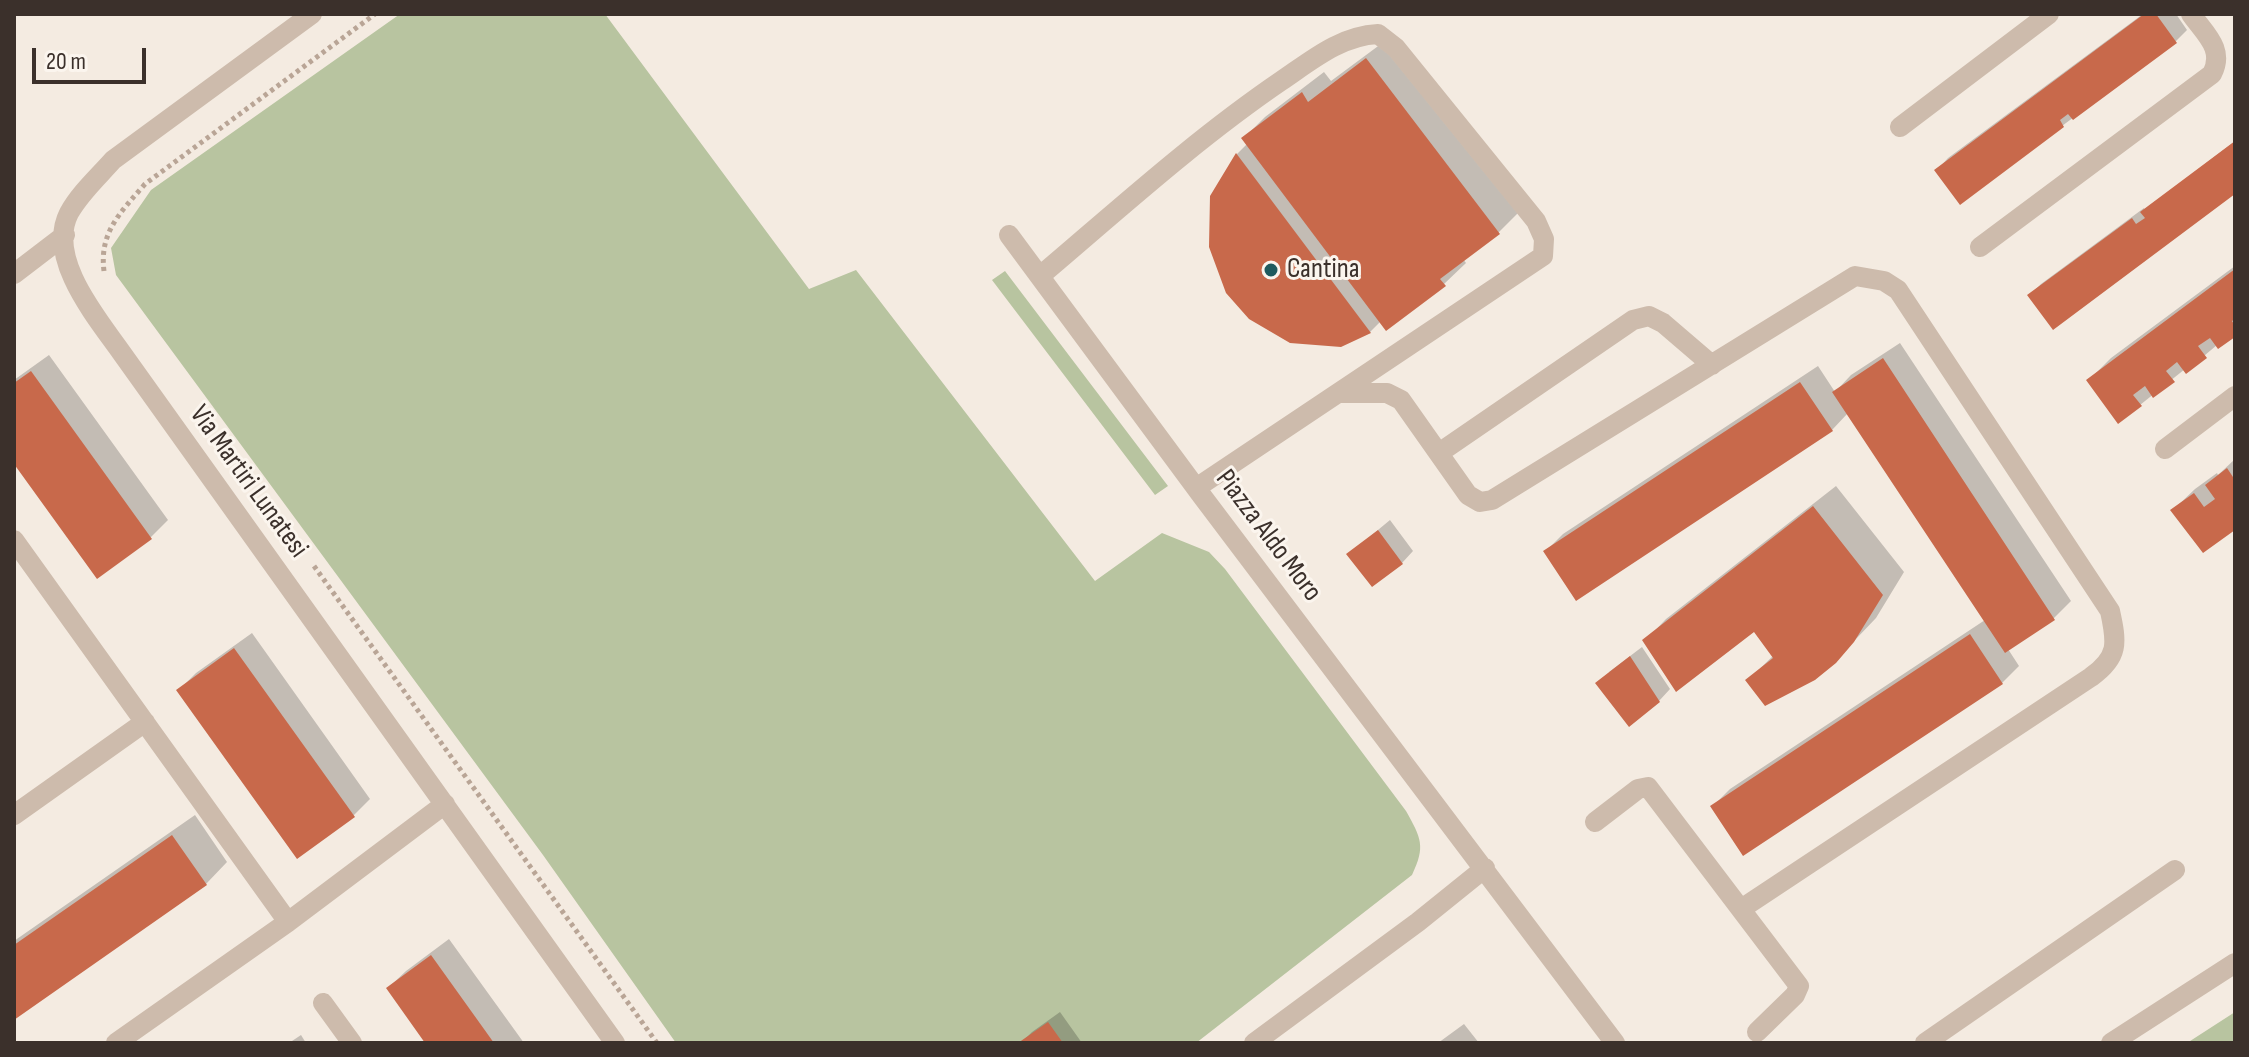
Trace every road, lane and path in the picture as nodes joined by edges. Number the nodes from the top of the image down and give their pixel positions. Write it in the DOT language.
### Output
graph roads {
  1 [pos="312,14"];
  2 [pos="375,14"];
  3 [pos="2049,14"];
  4 [pos="2191,14"];
  5 [pos="1900,127"];
  6 [pos="65,235"];
  7 [pos="1009,235"];
  8 [pos="1980,247"];
  9 [pos="14,274"];
  10 [pos="105,274"];
  11 [pos="1040,276"];
  12 [pos="1712,365"];
  13 [pos="1339,393"];
  14 [pos="2235,396"];
  15 [pos="2165,449"];
  16 [pos="1439,453"];
  17 [pos="1196,488"];
  18 [pos="14,540"];
  19 [pos="307,556"];
  20 [pos="145,722"];
  21 [pos="445,804"];
  22 [pos="14,815"];
  23 [pos="1595,822"];
  24 [pos="1485,868"];
  25 [pos="2175,870"];
  26 [pos="1741,909"];
  27 [pos="288,922"];
  28 [pos="2235,963"];
  29 [pos="323,1003"];
  30 [pos="1757,1032"];
  31 [pos="116,1043"];
  32 [pos="352,1043"];
  33 [pos="615,1043"];
  34 [pos="657,1043"];
  35 [pos="1254,1043"];
  36 [pos="1615,1043"];
  37 [pos="1925,1043"];
  38 [pos="2111,1043"];
  1 -- 6 [label="street"];
  2 -- 10 [label="path"];
  3 -- 5 [label="street"];
  4 -- 8 [label="street"];
  6 -- 9 [label="street"];
  6 -- 21 [label="street, Via Martiri Lunatesi"];
  7 -- 11 [label="street, Piazza Aldo Moro"];
  11 -- 13 [label="street"];
  11 -- 17 [label="street, Piazza Aldo Moro"];
  12 -- 16 [label="street"];
  12 -- 16 [label="street"];
  12 -- 26 [label="street"];
  13 -- 16 [label="street"];
  13 -- 17 [label="street"];
  14 -- 15 [label="street"];
  17 -- 24 [label="street, Piazza Aldo Moro"];
  18 -- 20 [label="street"];
  19 -- 34 [label="path"];
  20 -- 22 [label="street"];
  20 -- 27 [label="street"];
  21 -- 27 [label="street"];
  21 -- 33 [label="street, Via Martiri Lunatesi"];
  23 -- 26 [label="street"];
  24 -- 35 [label="street"];
  24 -- 36 [label="street, Piazza Aldo Moro"];
  25 -- 37 [label="street"];
  26 -- 30 [label="street"];
  27 -- 31 [label="street"];
  28 -- 38 [label="street"];
  29 -- 32 [label="street"];
}
